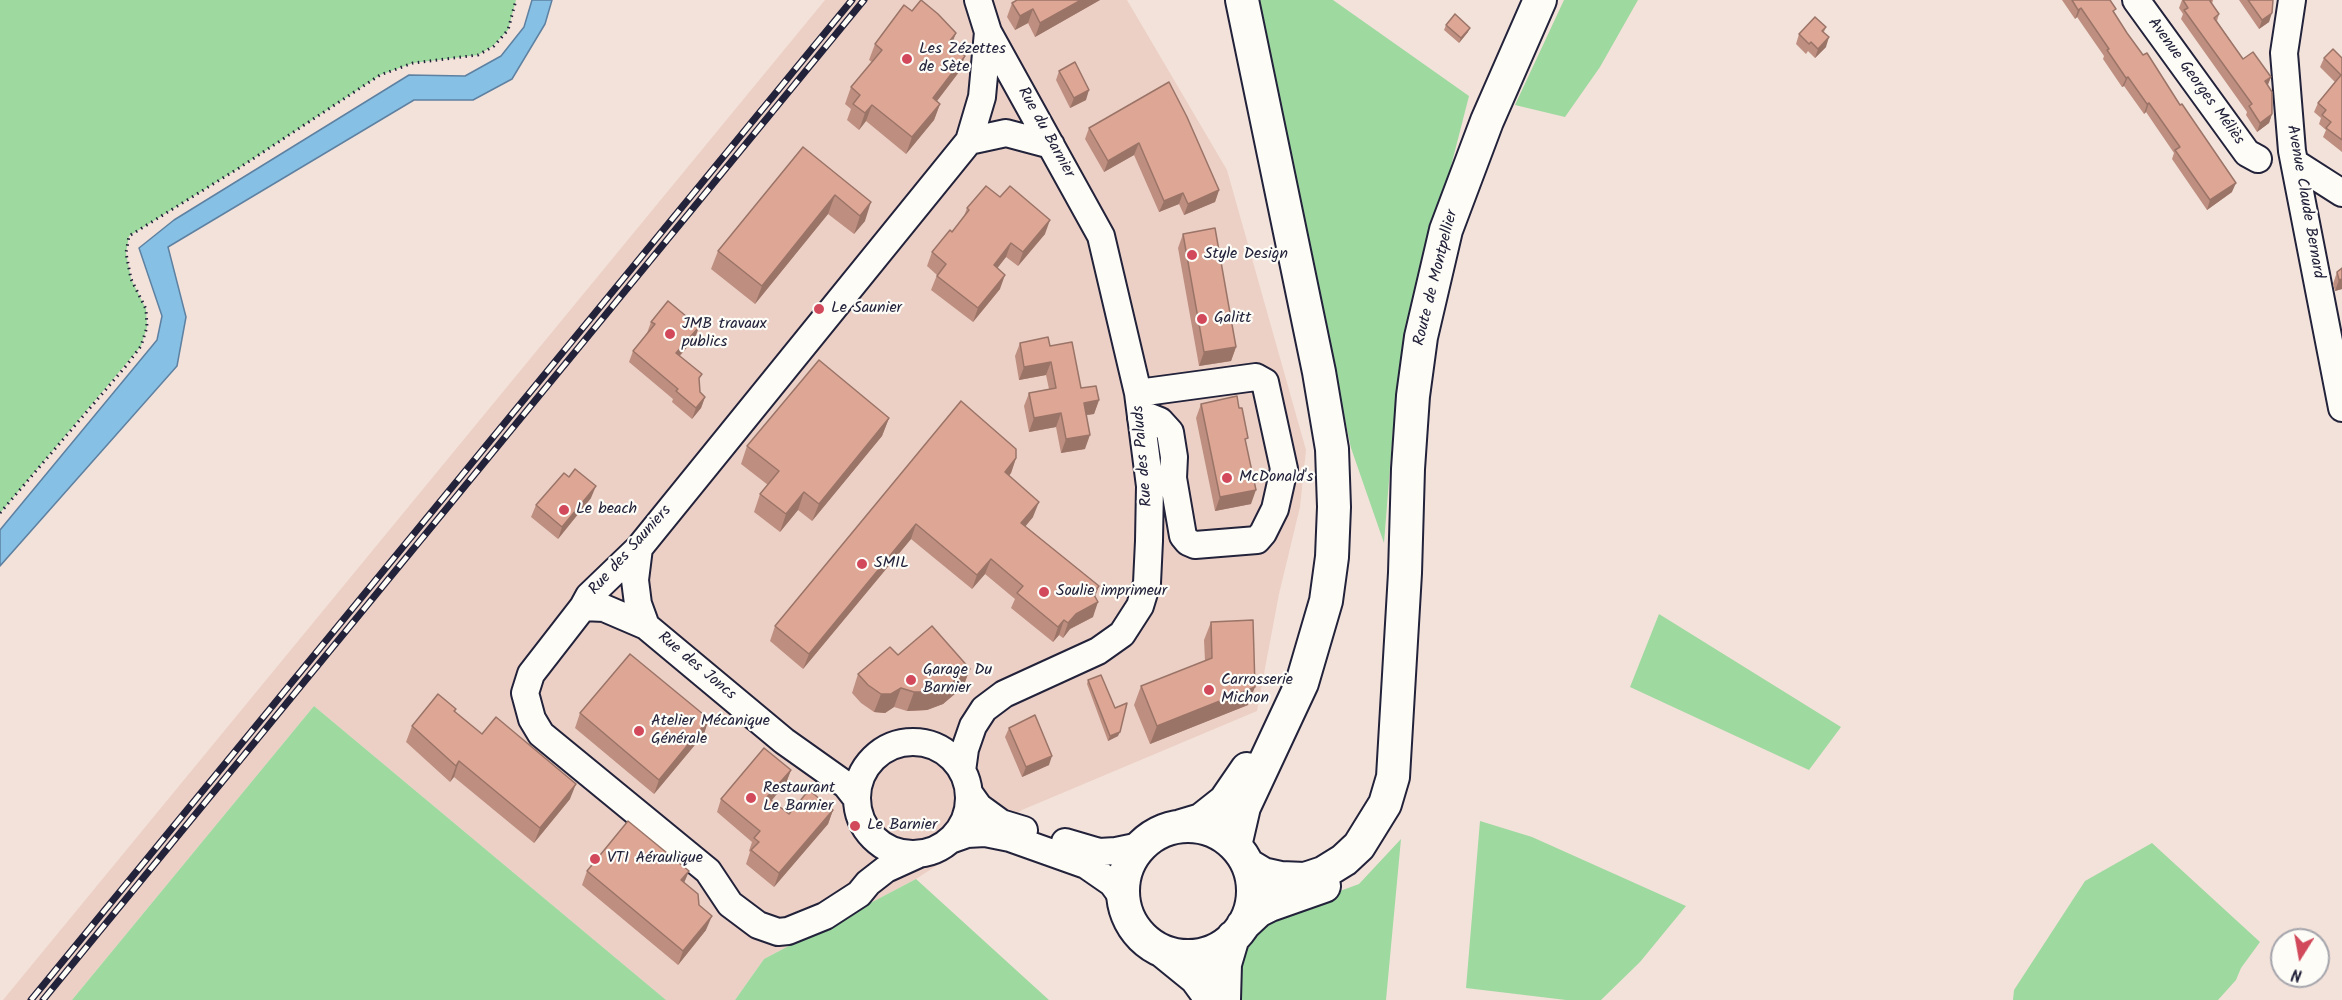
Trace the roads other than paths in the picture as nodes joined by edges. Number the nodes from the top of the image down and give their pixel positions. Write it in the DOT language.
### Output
graph roads {
  1 [pos="978,0"];
  2 [pos="1242,0"];
  3 [pos="1540,0"];
  4 [pos="2136,0"];
  5 [pos="2292,0"];
  6 [pos="988,32"];
  7 [pos="969,141"];
  8 [pos="1051,145"];
  9 [pos="2258,159"];
  10 [pos="2295,163"];
  11 [pos="2342,193"];
  12 [pos="1083,200"];
  13 [pos="1138,393"];
  14 [pos="2342,408"];
  15 [pos="1141,418"];
  16 [pos="639,548"];
  17 [pos="1405,573"];
  18 [pos="583,607"];
  19 [pos="646,626"];
  20 [pos="1313,644"];
  21 [pos="965,782"];
  22 [pos="856,798"];
  23 [pos="1181,826"];
  24 [pos="865,828"];
  25 [pos="950,840"];
  26 [pos="1140,846"];
  27 [pos="919,854"];
  28 [pos="1241,856"];
  29 [pos="868,883"];
  30 [pos="1123,898"];
  31 [pos="1238,931"];
  32 [pos="1164,952"];
  33 [pos="1212,1000"];
  34 [pos="1224,1000"];
  1 -- 6 [label="street, Rue du Barnier"];
  2 -- 20 [label="main road"];
  3 -- 17 [label="main road, Route de Montpellier"];
  4 -- 9 [label="street, Avenue Georges Méliès"];
  5 -- 10 [label="street, Avenue Claude Bernard"];
  6 -- 7 [label="street, Rue des Sauniers"];
  6 -- 8 [label="street, Rue du Barnier"];
  7 -- 8 [label="street"];
  7 -- 16 [label="street, Rue des Sauniers"];
  8 -- 12 [label="street, Rue du Barnier"];
  10 -- 11 [label="street"];
  10 -- 14 [label="street, Avenue Claude Bernard"];
  12 -- 13 [label="street, Rue des Paluds"];
  13 -- 15 [label="street, Rue des Paluds"];
  13 -- 15 [label="street"];
  15 -- 21 [label="street, Rue des Paluds"];
  16 -- 18 [label="street, Rue des Sauniers"];
  16 -- 19 [label="street, Rue des Joncs"];
  17 -- 28 [label="main road"];
  17 -- 31 [label="main road"];
  18 -- 19 [label="street, Rue des Joncs"];
  18 -- 29 [label="street, Rue des Sauniers"];
  19 -- 22 [label="street, Rue des Joncs"];
  20 -- 23 [label="main road"];
  20 -- 28 [label="main road"];
  21 -- 22 [label="street"];
  21 -- 25 [label="street"];
  21 -- 26 [label="street"];
  22 -- 24 [label="street"];
  23 -- 26 [label="main road"];
  23 -- 28 [label="main road"];
  24 -- 27 [label="street"];
  24 -- 29 [label="street"];
  25 -- 27 [label="street"];
  25 -- 30 [label="street"];
  26 -- 30 [label="main road"];
  27 -- 29 [label="street, Rue des Sauniers"];
  28 -- 31 [label="main road"];
  30 -- 32 [label="main road"];
  31 -- 32 [label="main road"];
  31 -- 34 [label="main road"];
  32 -- 33 [label="main road"];
}
